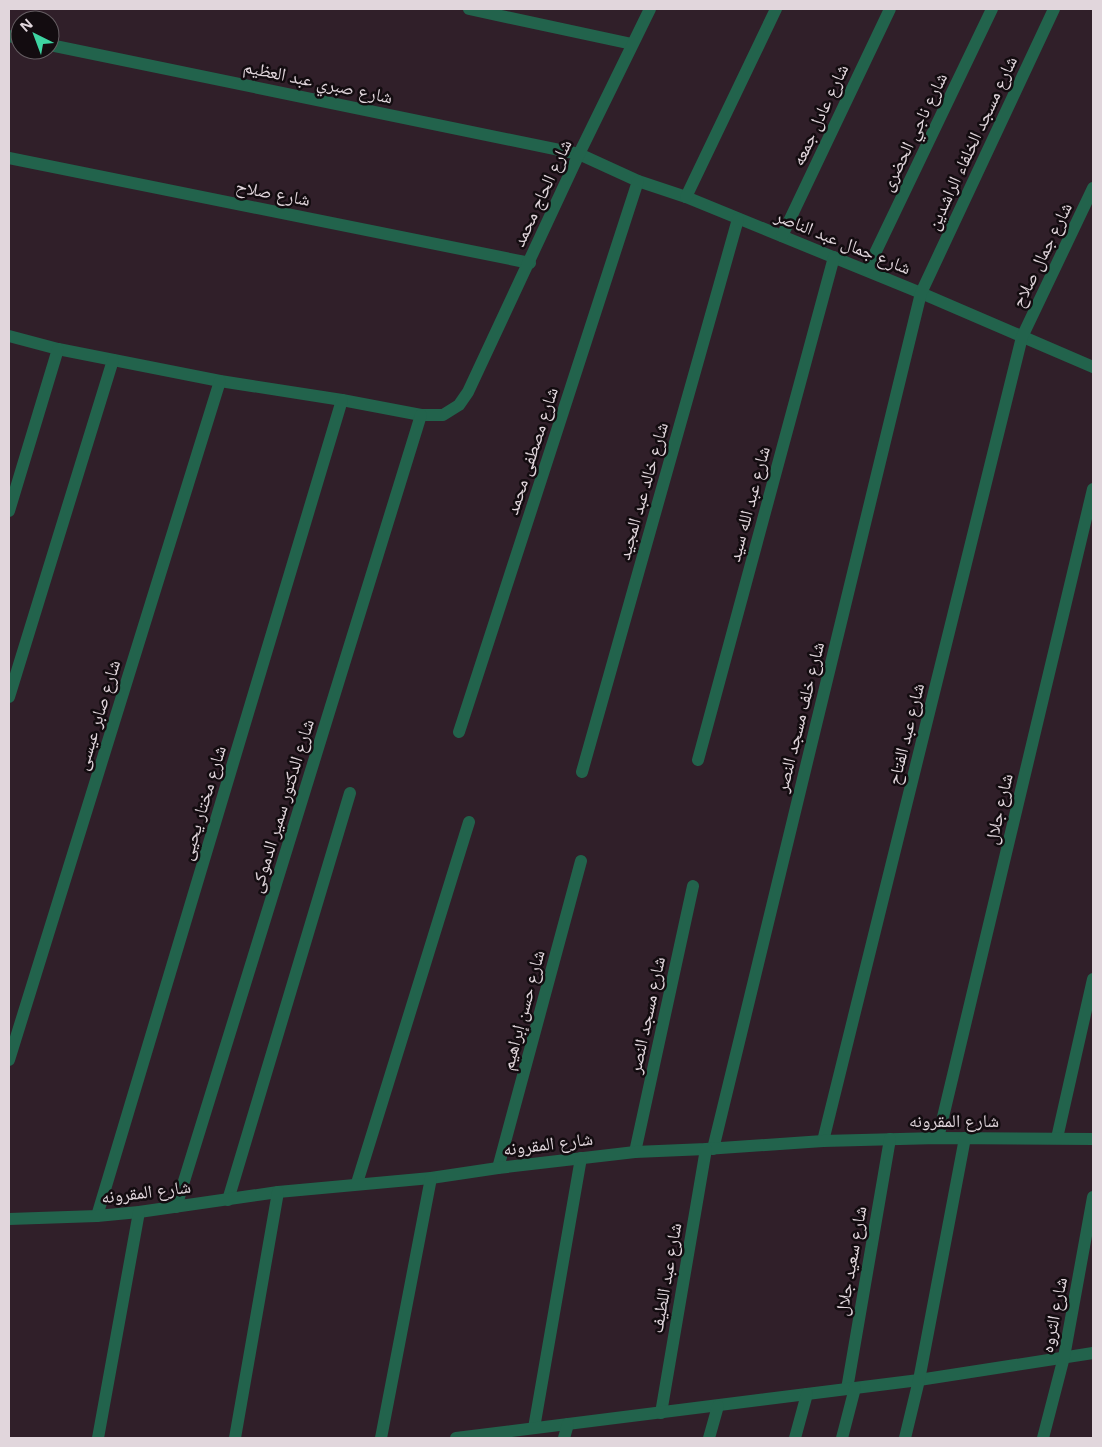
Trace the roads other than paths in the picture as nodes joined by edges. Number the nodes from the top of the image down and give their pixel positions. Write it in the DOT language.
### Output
graph roads {
  1 [pos="469,9"];
  2 [pos="650,9"];
  3 [pos="776,9"];
  4 [pos="890,9"];
  5 [pos="992,9"];
  6 [pos="1054,9"];
  7 [pos="632,44"];
  8 [pos="60,47"];
  9 [pos="579,154"];
  10 [pos="9,158"];
  11 [pos="638,181"];
  12 [pos="1093,188"];
  13 [pos="686,197"];
  14 [pos="738,219"];
  15 [pos="782,236"];
  16 [pos="834,257"];
  17 [pos="530,263"];
  18 [pos="867,270"];
  19 [pos="922,293"];
  20 [pos="9,336"];
  21 [pos="1022,336"];
  22 [pos="58,349"];
  23 [pos="113,360"];
  24 [pos="1093,367"];
  25 [pos="220,381"];
  26 [pos="342,400"];
  27 [pos="421,415"];
  28 [pos="1093,489"];
  29 [pos="9,511"];
  30 [pos="9,697"];
  31 [pos="459,732"];
  32 [pos="698,760"];
  33 [pos="582,772"];
  34 [pos="350,793"];
  35 [pos="468,822"];
  36 [pos="581,861"];
  37 [pos="693,886"];
  38 [pos="1093,979"];
  39 [pos="9,1060"];
  40 [pos="938,1138"];
  41 [pos="965,1138"];
  42 [pos="1057,1138"];
  43 [pos="890,1139"];
  44 [pos="1093,1139"];
  45 [pos="823,1141"];
  46 [pos="709,1149"];
  47 [pos="635,1152"];
  48 [pos="581,1158"];
  49 [pos="498,1168"];
  50 [pos="431,1178"];
  51 [pos="357,1184"];
  52 [pos="278,1192"];
  53 [pos="1093,1197"];
  54 [pos="228,1200"];
  55 [pos="176,1207"];
  56 [pos="139,1212"];
  57 [pos="97,1216"];
  58 [pos="9,1219"];
  59 [pos="1093,1353"];
  60 [pos="1064,1357"];
  61 [pos="919,1380"];
  62 [pos="851,1388"];
  63 [pos="807,1394"];
  64 [pos="718,1406"];
  65 [pos="661,1413"];
  66 [pos="568,1424"];
  67 [pos="534,1428"];
  68 [pos="98,1438"];
  69 [pos="235,1438"];
  70 [pos="381,1438"];
  71 [pos="456,1438"];
  72 [pos="564,1438"];
  73 [pos="709,1438"];
  74 [pos="796,1438"];
  75 [pos="842,1438"];
  76 [pos="905,1438"];
  77 [pos="1043,1438"];
  1 -- 7 [label="street"];
  2 -- 7 [label="street, شارع الحاج محمد"];
  3 -- 13 [label="street"];
  4 -- 15 [label="street, شارع عادل جمعه"];
  5 -- 18 [label="street, شارع ناجي الحضرى"];
  6 -- 19 [label="street, شارع مسجد الخلفاء الراشدين"];
  7 -- 9 [label="street, شارع الحاج محمد"];
  8 -- 9 [label="street, شارع صبري عبد العظيم"];
  9 -- 11 [label="street, شارع جمال عبد الناصر"];
  9 -- 17 [label="street, شارع الحاج محمد"];
  10 -- 17 [label="street, شارع صلاح"];
  11 -- 13 [label="street, شارع جمال عبد الناصر"];
  11 -- 31 [label="street, شارع مصطفى محمد"];
  12 -- 21 [label="street, شارع جمال صلاح"];
  13 -- 14 [label="street, شارع جمال عبد الناصر"];
  14 -- 15 [label="street, شارع جمال عبد الناصر"];
  14 -- 33 [label="street, شارع خالد عبد المجيد"];
  15 -- 16 [label="street, شارع جمال عبد الناصر"];
  16 -- 18 [label="street, شارع جمال عبد الناصر"];
  16 -- 32 [label="street, شارع عبد الله سيد"];
  17 -- 27 [label="street, شارع الحاج محمد"];
  18 -- 19 [label="street, شارع جمال عبد الناصر"];
  19 -- 21 [label="street, شارع جمال عبد الناصر"];
  19 -- 46 [label="street, شارع خلف مسجد النصر"];
  20 -- 22 [label="street, شارع الحاج محمد"];
  21 -- 24 [label="street, شارع جمال عبد الناصر"];
  21 -- 45 [label="street, شارع عبد الفتاح"];
  22 -- 23 [label="street, شارع الحاج محمد"];
  22 -- 29 [label="street"];
  23 -- 25 [label="street, شارع الحاج محمد"];
  23 -- 30 [label="street"];
  25 -- 26 [label="street, شارع الحاج محمد"];
  25 -- 39 [label="street, شارع صابر عيسى"];
  26 -- 27 [label="street, شارع الحاج محمد"];
  26 -- 57 [label="street, شارع مختار يحيى"];
  27 -- 55 [label="street, شارع الدكتور سمير الدموكى"];
  28 -- 40 [label="street, شارع جلال"];
  34 -- 54 [label="street"];
  35 -- 51 [label="street"];
  36 -- 49 [label="street, شارع حسن إبراهيم"];
  37 -- 47 [label="street, شارع مسجد النصر"];
  38 -- 42 [label="street"];
  40 -- 41 [label="street, شارع المقرونه"];
  40 -- 43 [label="street, شارع المقرونه"];
  41 -- 42 [label="street, شارع المقرونه"];
  41 -- 61 [label="street"];
  42 -- 44 [label="street, شارع المقرونه"];
  43 -- 45 [label="street, شارع المقرونه"];
  43 -- 62 [label="street, شارع سعيد جلال"];
  45 -- 46 [label="street, شارع المقرونه"];
  46 -- 47 [label="street, شارع المقرونه"];
  46 -- 65 [label="street, شارع عبد اللطيف"];
  47 -- 48 [label="street, شارع المقرونه"];
  48 -- 49 [label="street, شارع المقرونه"];
  48 -- 67 [label="street"];
  49 -- 50 [label="street, شارع المقرونه"];
  50 -- 51 [label="street, شارع المقرونه"];
  50 -- 70 [label="street"];
  51 -- 52 [label="street, شارع المقرونه"];
  52 -- 54 [label="street, شارع المقرونه"];
  52 -- 69 [label="street"];
  53 -- 60 [label="street, شارع الثروه"];
  54 -- 55 [label="street, شارع المقرونه"];
  55 -- 56 [label="street, شارع المقرونه"];
  56 -- 57 [label="street, شارع المقرونه"];
  56 -- 68 [label="street"];
  57 -- 58 [label="street, شارع المقرونه"];
  59 -- 60 [label="street"];
  60 -- 61 [label="street"];
  60 -- 77 [label="street, شارع الثروه"];
  61 -- 62 [label="street"];
  61 -- 76 [label="street"];
  62 -- 63 [label="street"];
  62 -- 75 [label="street, شارع سعيد جلال"];
  63 -- 64 [label="street"];
  63 -- 74 [label="street"];
  64 -- 65 [label="street"];
  64 -- 73 [label="street"];
  65 -- 66 [label="street"];
  66 -- 67 [label="street"];
  66 -- 72 [label="street"];
  67 -- 71 [label="street"];
}
